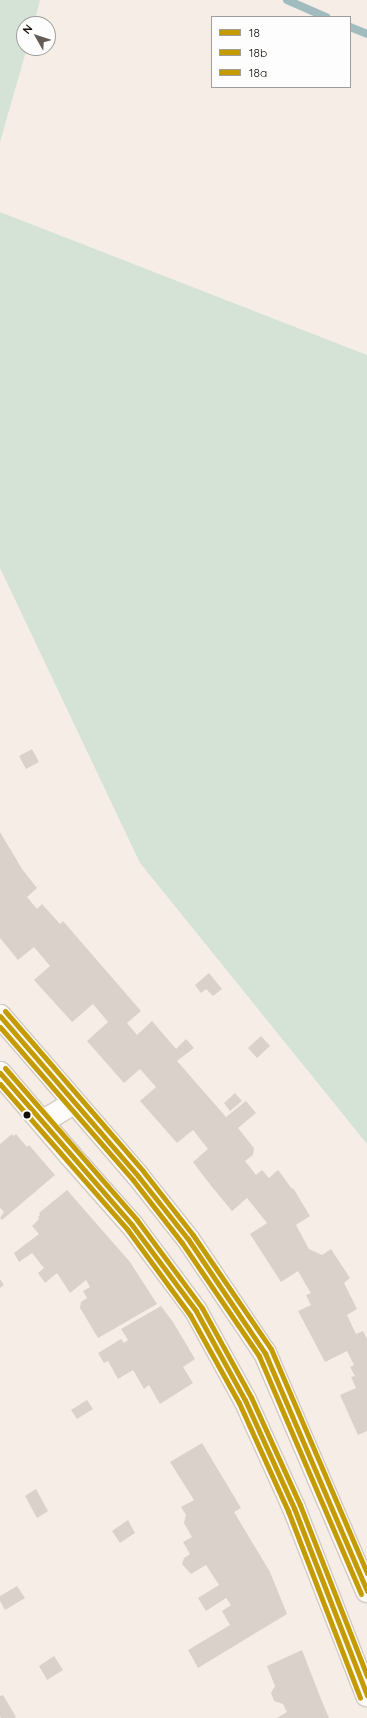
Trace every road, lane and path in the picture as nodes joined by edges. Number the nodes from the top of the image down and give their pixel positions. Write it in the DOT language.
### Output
graph roads {
  1 [pos="0,1016"];
  2 [pos="0,1072"];
  3 [pos="74,1103"];
  4 [pos="42,1122"];
  5 [pos="367,1592"];
  6 [pos="367,1695"];
  1 -- 3 [label="street"];
  2 -- 4 [label="street"];
  3 -- 4 [label="street"];
  3 -- 5 [label="street"];
  4 -- 6 [label="street"];
}
